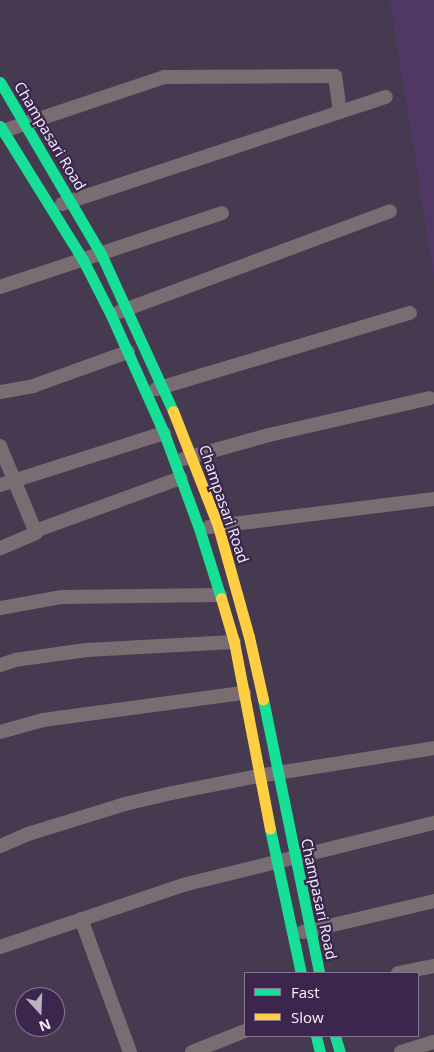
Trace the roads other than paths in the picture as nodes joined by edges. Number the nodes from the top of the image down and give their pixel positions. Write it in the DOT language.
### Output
graph roads {
  1 [pos="0,82"];
  2 [pos="386,97"];
  3 [pos="340,112"];
  4 [pos="24,123"];
  5 [pos="1,128"];
  6 [pos="71,201"];
  7 [pos="50,208"];
  8 [pos="390,211"];
  9 [pos="222,213"];
  10 [pos="101,254"];
  11 [pos="84,260"];
  12 [pos="0,288"];
  13 [pos="127,309"];
  14 [pos="410,313"];
  15 [pos="111,315"];
  16 [pos="128,352"];
  17 [pos="164,387"];
  18 [pos="0,392"];
  19 [pos="146,392"];
  20 [pos="430,398"];
  21 [pos="164,433"];
  22 [pos="0,446"];
  23 [pos="192,457"];
  24 [pos="175,461"];
  25 [pos="182,478"];
  26 [pos="14,481"];
  27 [pos="0,485"];
  28 [pos="434,499"];
  29 [pos="218,526"];
  30 [pos="200,528"];
  31 [pos="35,531"];
  32 [pos="0,548"];
  33 [pos="220,595"];
  34 [pos="0,608"];
  35 [pos="234,642"];
  36 [pos="0,665"];
  37 [pos="244,694"];
  38 [pos="0,732"];
  39 [pos="434,748"];
  40 [pos="277,773"];
  41 [pos="258,776"];
  42 [pos="434,824"];
  43 [pos="0,846"];
  44 [pos="295,857"];
  45 [pos="278,861"];
  46 [pos="434,901"];
  47 [pos="81,919"];
  48 [pos="310,931"];
  49 [pos="293,935"];
  50 [pos="0,947"];
  51 [pos="434,966"];
  52 [pos="301,972"];
  53 [pos="319,972"];
  54 [pos="403,972"];
  55 [pos="244,1030"];
  56 [pos="316,1037"];
  57 [pos="335,1037"];
  58 [pos="434,1042"];
  59 [pos="130,1052"];
  60 [pos="192,1052"];
  61 [pos="320,1052"];
  62 [pos="340,1052"];
  63 [pos="401,1052"];
  1 -- 4 [label="main road, Champasari Road"];
  2 -- 3 [label="street"];
  3 -- 4 [label="street"];
  3 -- 6 [label="street"];
  4 -- 5 [label="street"];
  4 -- 6 [label="main road, Champasari Road"];
  5 -- 7 [label="main road, Champasari Road"];
  6 -- 7 [label="street"];
  6 -- 10 [label="main road, Champasari Road"];
  7 -- 11 [label="main road, Champasari Road"];
  8 -- 13 [label="street"];
  9 -- 10 [label="street"];
  10 -- 11 [label="street"];
  10 -- 13 [label="main road, Champasari Road"];
  11 -- 12 [label="street"];
  11 -- 15 [label="main road, Champasari Road"];
  13 -- 15 [label="street"];
  13 -- 17 [label="main road, Champasari Road"];
  14 -- 17 [label="street"];
  15 -- 16 [label="main road, Champasari Road"];
  16 -- 18 [label="street"];
  16 -- 19 [label="main road, Champasari Road"];
  17 -- 19 [label="street"];
  17 -- 23 [label="main road, Champasari Road"];
  19 -- 21 [label="main road, Champasari Road"];
  20 -- 23 [label="street"];
  21 -- 24 [label="main road, Champasari Road"];
  21 -- 26 [label="street"];
  22 -- 26 [label="street"];
  23 -- 24 [label="street"];
  23 -- 29 [label="main road, Champasari Road"];
  24 -- 25 [label="main road, Champasari Road"];
  25 -- 30 [label="main road, Champasari Road"];
  25 -- 31 [label="street"];
  26 -- 27 [label="street"];
  26 -- 31 [label="street"];
  28 -- 29 [label="street"];
  29 -- 30 [label="street"];
  29 -- 40 [label="main road, Champasari Road"];
  30 -- 33 [label="main road, Champasari Road"];
  31 -- 32 [label="street"];
  33 -- 34 [label="street"];
  33 -- 35 [label="main road, Champasari Road"];
  35 -- 36 [label="street"];
  35 -- 37 [label="main road, Champasari Road"];
  37 -- 38 [label="street"];
  37 -- 41 [label="main road, Champasari Road"];
  39 -- 40 [label="street"];
  40 -- 41 [label="street"];
  40 -- 44 [label="main road, Champasari Road"];
  41 -- 43 [label="street"];
  41 -- 45 [label="main road, Champasari Road"];
  42 -- 44 [label="street"];
  44 -- 45 [label="street"];
  44 -- 48 [label="main road, Champasari Road"];
  45 -- 47 [label="street"];
  45 -- 49 [label="main road, Champasari Road"];
  46 -- 48 [label="street"];
  47 -- 50 [label="street"];
  47 -- 59 [label="street"];
  48 -- 49 [label="street"];
  48 -- 53 [label="main road, Champasari Road"];
  49 -- 52 [label="main road, Champasari Road"];
  51 -- 54 [label="street"];
  55 -- 60 [label="street"];
  56 -- 61 [label="main road"];
  57 -- 62 [label="main road"];
  58 -- 63 [label="street"];
}
